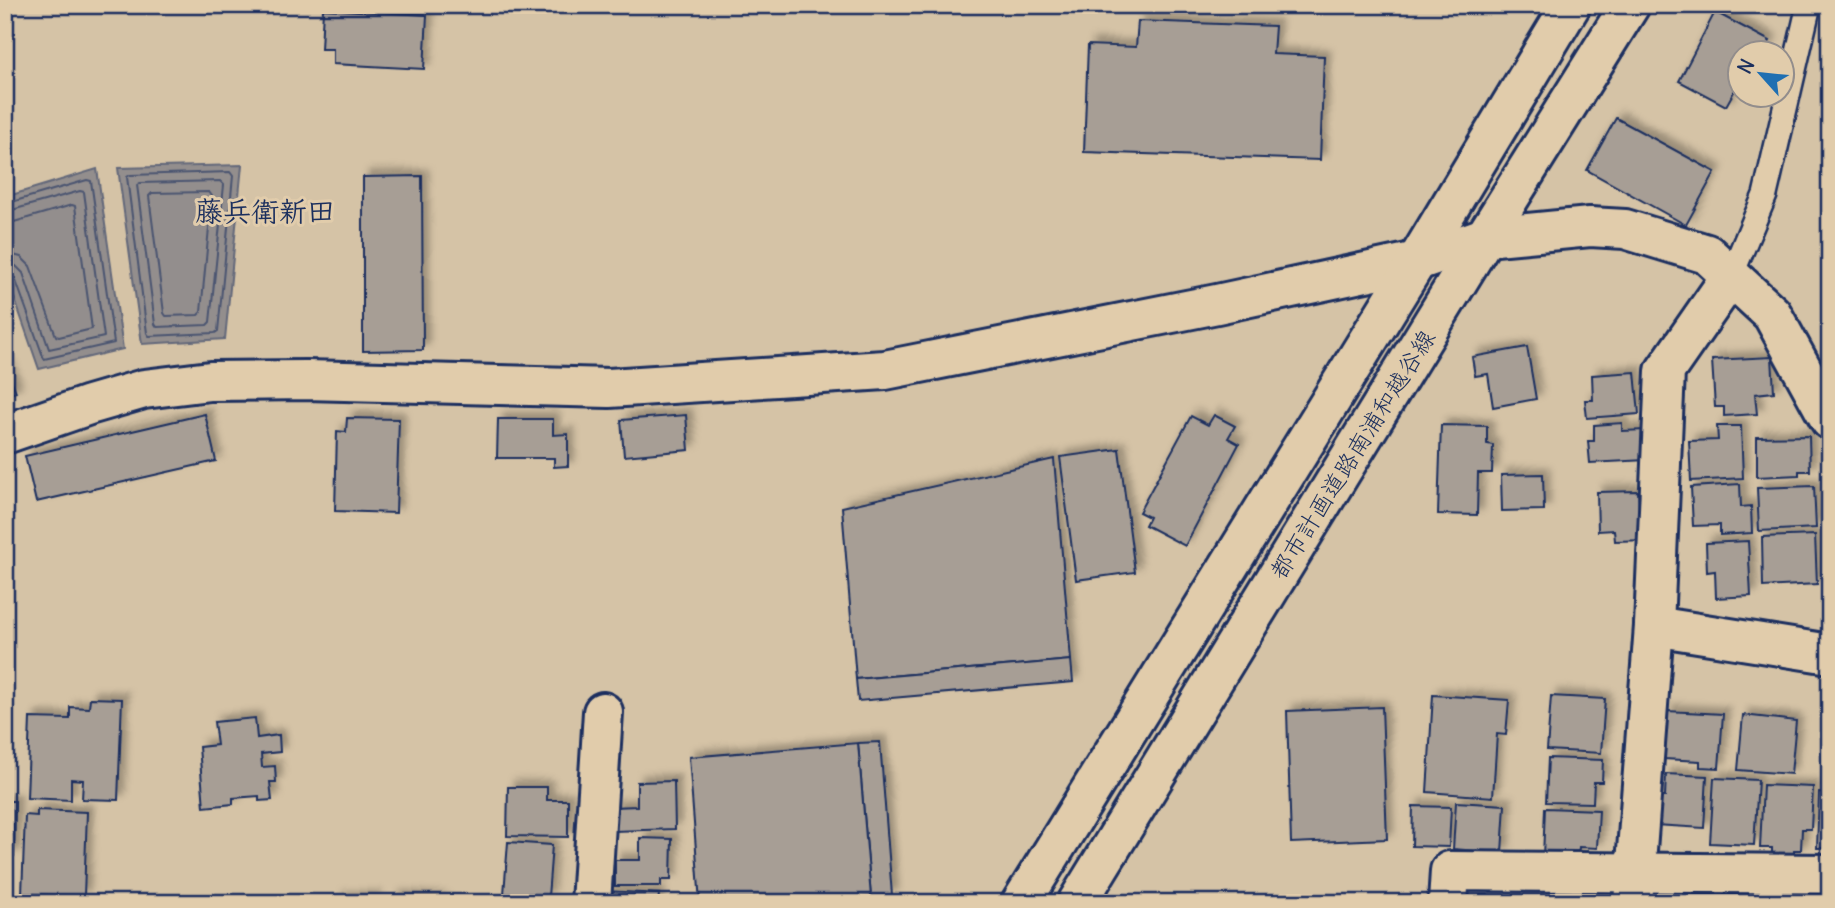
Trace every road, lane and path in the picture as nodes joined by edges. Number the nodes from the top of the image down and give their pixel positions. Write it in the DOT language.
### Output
graph roads {
  1 [pos="1571,5"];
  2 [pos="1629,5"];
  3 [pos="1809,5"];
  4 [pos="1485,237"];
  5 [pos="1417,261"];
  6 [pos="1731,276"];
  7 [pos="1830,420"];
  8 [pos="5,434"];
  9 [pos="1654,626"];
  10 [pos="1830,654"];
  11 [pos="603,712"];
  12 [pos="1819,883"];
  13 [pos="1634,888"];
  14 [pos="591,903"];
  15 [pos="1021,903"];
  16 [pos="1077,903"];
  17 [pos="1448,903"];
  1 -- 5 [label="street, 都市計画道路南浦和越谷線"];
  2 -- 4 [label="street, 都市計画道路南浦和越谷線"];
  3 -- 6 [label="lane"];
  4 -- 5 [label="street"];
  4 -- 6 [label="street"];
  4 -- 16 [label="street, 都市計画道路南浦和越谷線"];
  5 -- 8 [label="street"];
  5 -- 15 [label="street, 都市計画道路南浦和越谷線"];
  6 -- 7 [label="street"];
  6 -- 9 [label="street"];
  9 -- 10 [label="street"];
  9 -- 13 [label="street"];
  11 -- 14 [label="street"];
  12 -- 13 [label="street"];
  13 -- 17 [label="street"];
}
